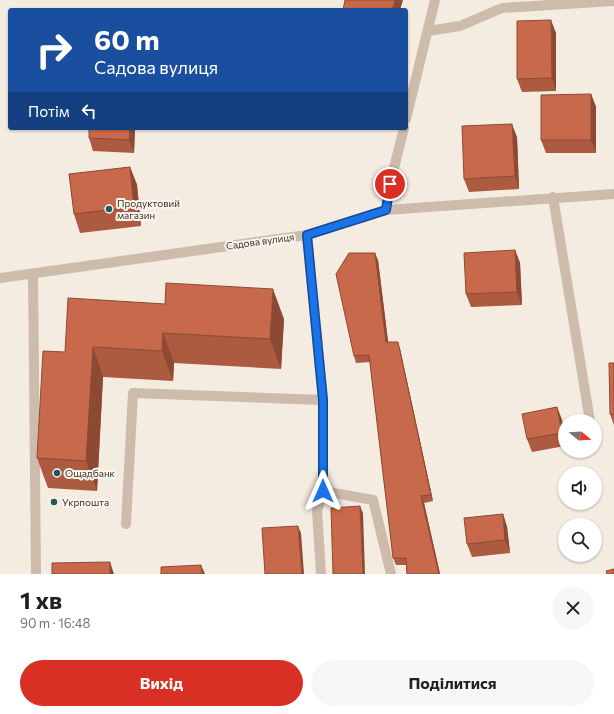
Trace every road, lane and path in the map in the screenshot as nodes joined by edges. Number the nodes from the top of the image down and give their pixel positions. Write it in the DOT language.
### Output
graph roads {
  1 [pos="435,0"];
  2 [pos="614,1"];
  3 [pos="428,31"];
  4 [pos="408,111"];
  5 [pos="404,130"];
  6 [pos="614,194"];
  7 [pos="553,197"];
  8 [pos="386,210"];
  9 [pos="307,235"];
  10 [pos="33,274"];
  11 [pos="0,278"];
  12 [pos="323,400"];
  13 [pos="589,414"];
  14 [pos="323,491"];
  15 [pos="126,524"];
  16 [pos="36,574"];
  17 [pos="321,574"];
  18 [pos="391,574"];
  1 -- 3 [label="street"];
  2 -- 3 [label="street"];
  3 -- 4 [label="street"];
  5 -- 8 [label="street"];
  6 -- 7 [label="street, Садова вулиця"];
  7 -- 8 [label="street, Садова вулиця"];
  7 -- 13 [label="street"];
  8 -- 9 [label="street, Садова вулиця"];
  9 -- 10 [label="street, Садова вулиця"];
  9 -- 12 [label="street"];
  10 -- 11 [label="street, Садова вулиця"];
  10 -- 16 [label="street"];
  12 -- 14 [label="street"];
  12 -- 15 [label="street"];
  14 -- 17 [label="street"];
  14 -- 18 [label="street"];
}
